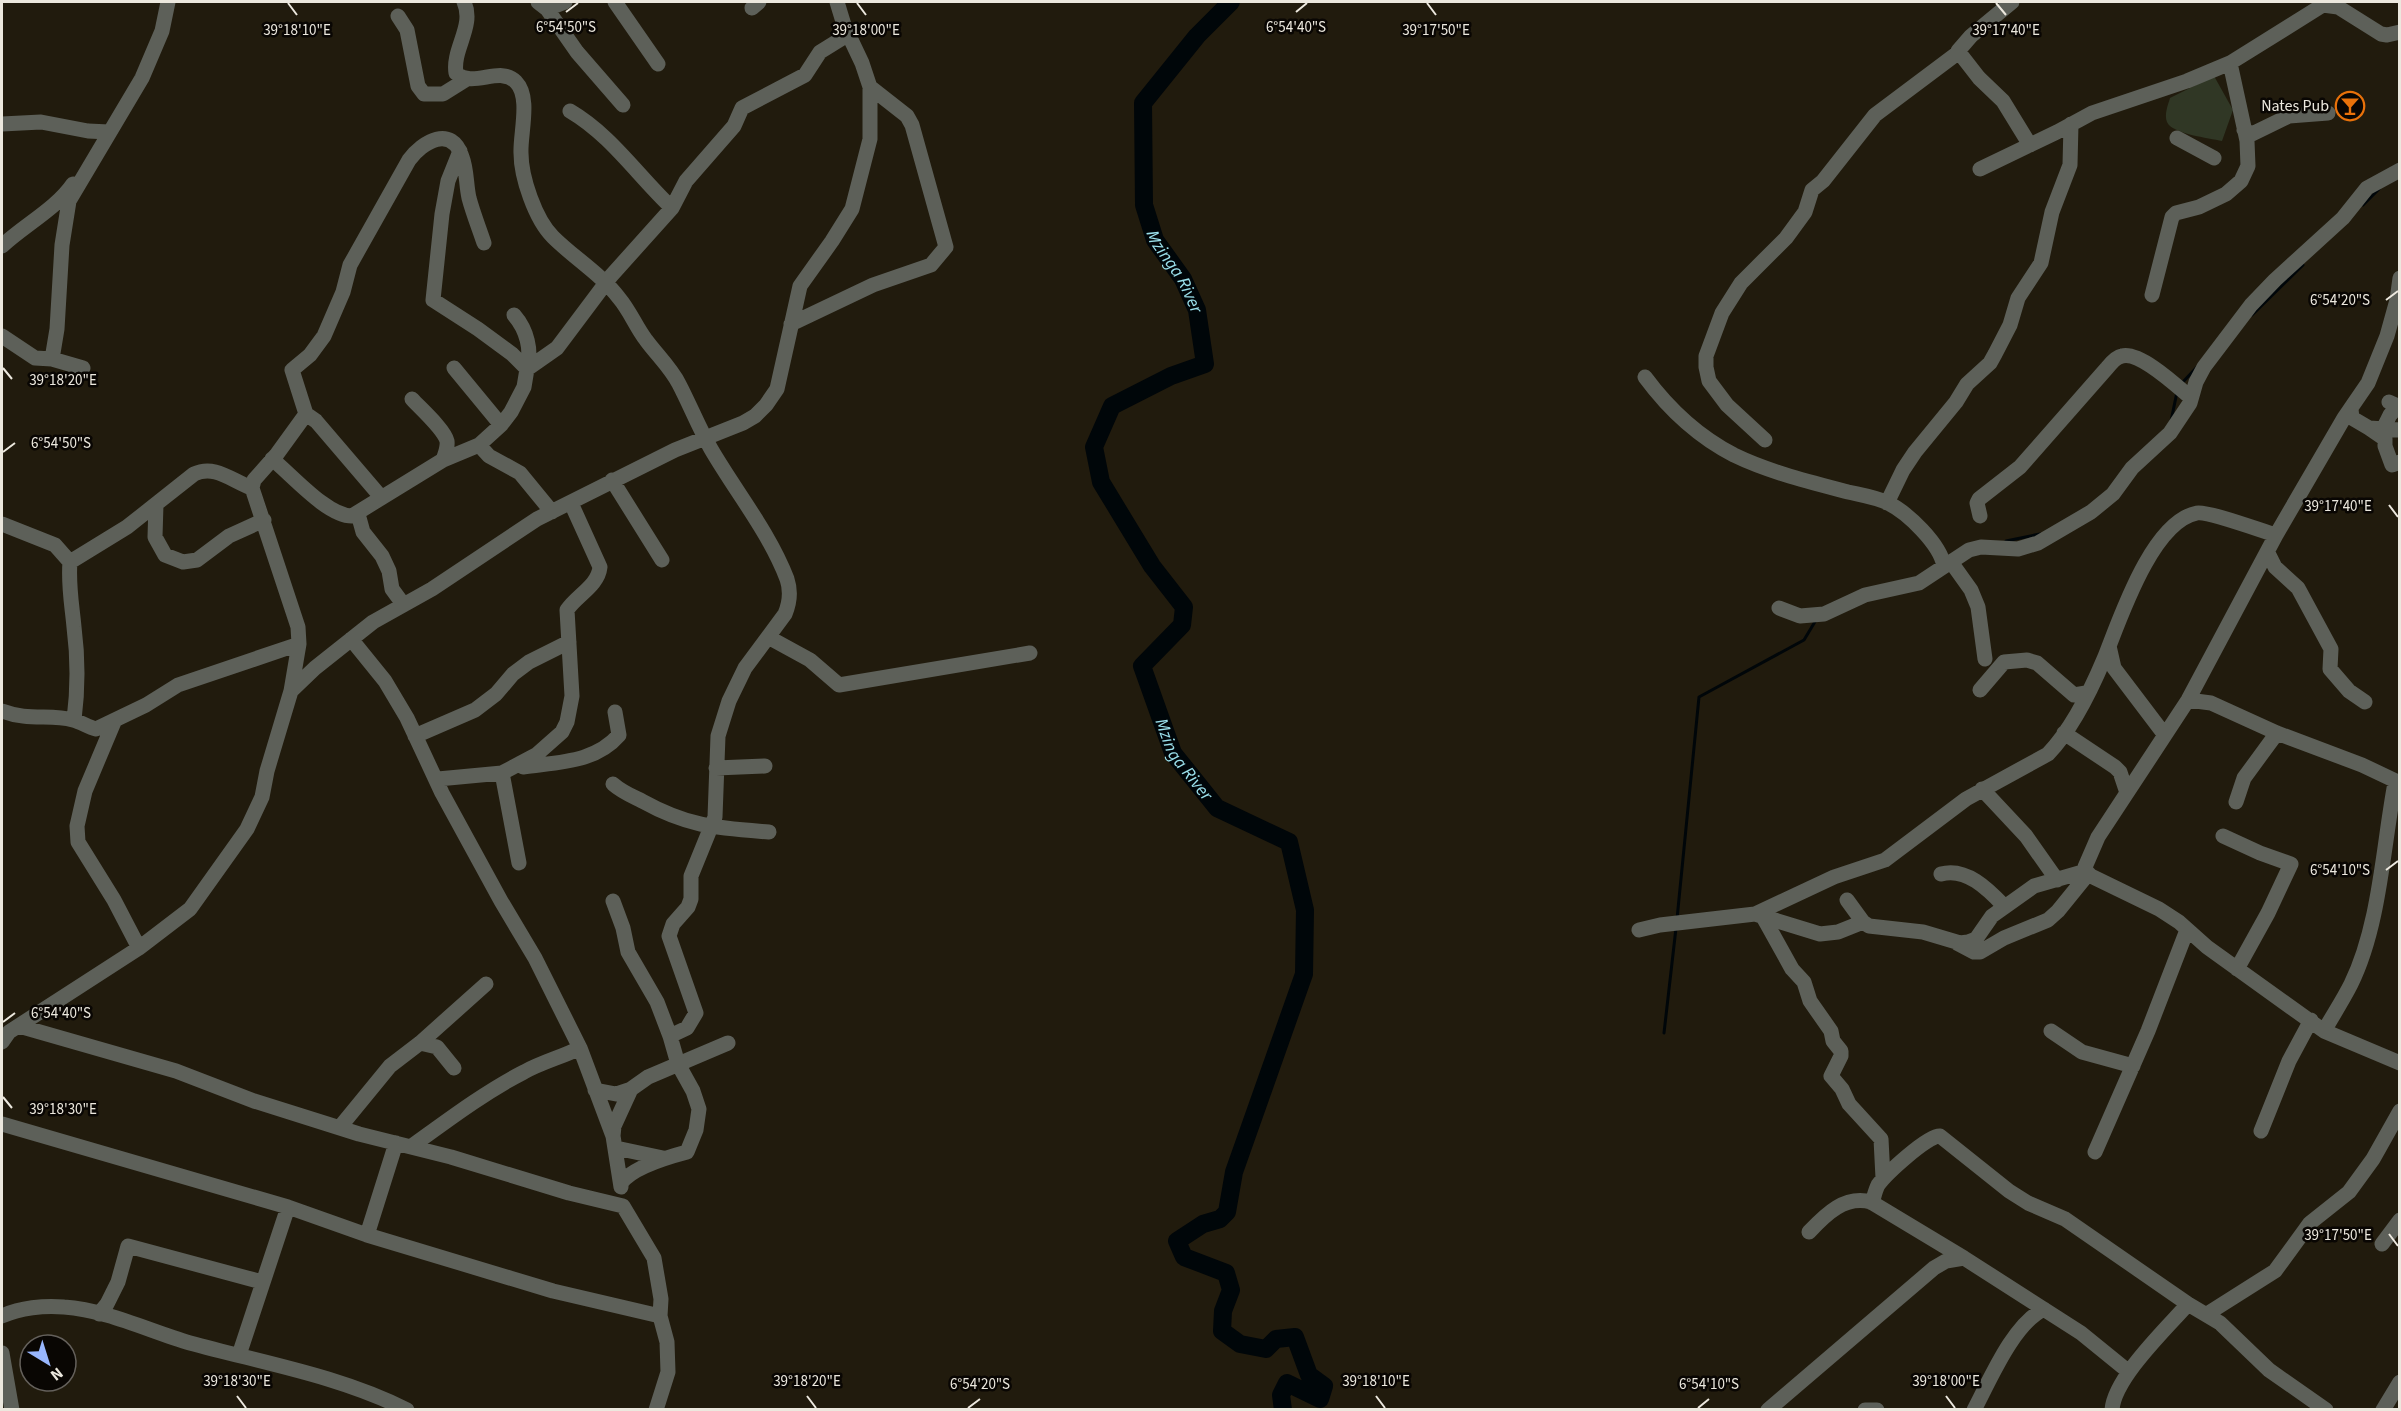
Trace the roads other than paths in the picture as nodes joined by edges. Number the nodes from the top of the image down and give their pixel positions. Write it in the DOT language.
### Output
graph roads {
  1 [pos="168,2"];
  2 [pos="464,2"];
  3 [pos="565,2"];
  4 [pos="615,2"];
  5 [pos="837,2"];
  6 [pos="2012,2"];
  7 [pos="542,5"];
  8 [pos="398,16"];
  9 [pos="2400,32"];
  10 [pos="849,34"];
  11 [pos="1959,52"];
  12 [pos="2230,63"];
  13 [pos="658,64"];
  14 [pos="467,80"];
  15 [pos="870,87"];
  16 [pos="623,105"];
  17 [pos="570,111"];
  18 [pos="2328,113"];
  19 [pos="2,124"];
  20 [pos="2071,124"];
  21 [pos="2244,130"];
  22 [pos="109,132"];
  23 [pos="2177,138"];
  24 [pos="2030,145"];
  25 [pos="460,151"];
  26 [pos="2214,158"];
  27 [pos="90,164"];
  28 [pos="1980,169"];
  29 [pos="2400,170"];
  30 [pos="672,208"];
  31 [pos="484,243"];
  32 [pos="2,246"];
  33 [pos="2400,278"];
  34 [pos="606,283"];
  35 [pos="2152,295"];
  36 [pos="514,315"];
  37 [pos="791,324"];
  38 [pos="2,336"];
  39 [pos="52,359"];
  40 [pos="83,368"];
  41 [pos="454,369"];
  42 [pos="527,369"];
  43 [pos="1645,377"];
  44 [pos="2191,398"];
  45 [pos="411,399"];
  46 [pos="2389,402"];
  47 [pos="2351,409"];
  48 [pos="306,414"];
  49 [pos="501,425"];
  50 [pos="2376,429"];
  51 [pos="2400,430"];
  52 [pos="704,437"];
  53 [pos="1765,440"];
  54 [pos="479,446"];
  55 [pos="272,459"];
  56 [pos="443,460"];
  57 [pos="2400,462"];
  58 [pos="612,480"];
  59 [pos="252,488"];
  60 [pos="381,497"];
  61 [pos="571,503"];
  62 [pos="1887,503"];
  63 [pos="156,504"];
  64 [pos="552,512"];
  65 [pos="358,514"];
  66 [pos="1980,516"];
  67 [pos="264,520"];
  68 [pos="2,524"];
  69 [pos="2276,535"];
  70 [pos="2268,553"];
  71 [pos="662,560"];
  72 [pos="70,562"];
  73 [pos="1948,564"];
  74 [pos="403,604"];
  75 [pos="1779,608"];
  76 [pos="768,637"];
  77 [pos="351,639"];
  78 [pos="569,642"];
  79 [pos="299,644"];
  80 [pos="2109,646"];
  81 [pos="1030,653"];
  82 [pos="1985,659"];
  83 [pos="1980,690"];
  84 [pos="291,691"];
  85 [pos="2086,693"];
  86 [pos="2188,699"];
  87 [pos="2365,702"];
  88 [pos="2,711"];
  89 [pos="615,712"];
  90 [pos="74,720"];
  91 [pos="114,722"];
  92 [pos="2277,732"];
  93 [pos="2064,733"];
  94 [pos="2164,734"];
  95 [pos="415,736"];
  96 [pos="765,766"];
  97 [pos="716,768"];
  98 [pos="505,771"];
  99 [pos="438,779"];
  100 [pos="2397,783"];
  101 [pos="613,784"];
  102 [pos="1982,789"];
  103 [pos="2127,793"];
  104 [pos="2236,802"];
  105 [pos="712,828"];
  106 [pos="769,832"];
  107 [pos="2223,836"];
  108 [pos="519,862"];
  109 [pos="2087,872"];
  110 [pos="1941,874"];
  111 [pos="2057,880"];
  112 [pos="1847,900"];
  113 [pos="613,901"];
  114 [pos="2004,906"];
  115 [pos="1758,914"];
  116 [pos="1863,922"];
  117 [pos="1639,930"];
  118 [pos="2187,930"];
  119 [pos="1951,940"];
  120 [pos="139,948"];
  121 [pos="2238,969"];
  122 [pos="486,984"];
  123 [pos="2311,1020"];
  124 [pos="2051,1031"];
  125 [pos="2324,1031"];
  126 [pos="8,1032"];
  127 [pos="670,1036"];
  128 [pos="420,1043"];
  129 [pos="728,1043"];
  130 [pos="580,1048"];
  131 [pos="2400,1063"];
  132 [pos="678,1064"];
  133 [pos="2133,1065"];
  134 [pos="454,1068"];
  135 [pos="631,1089"];
  136 [pos="596,1090"];
  137 [pos="2400,1111"];
  138 [pos="2,1124"];
  139 [pos="340,1127"];
  140 [pos="2261,1131"];
  141 [pos="615,1137"];
  142 [pos="1883,1142"];
  143 [pos="396,1143"];
  144 [pos="412,1146"];
  145 [pos="633,1151"];
  146 [pos="2095,1152"];
  147 [pos="1912,1153"];
  148 [pos="663,1158"];
  149 [pos="1883,1178"];
  150 [pos="621,1183"];
  151 [pos="1872,1203"];
  152 [pos="623,1206"];
  153 [pos="288,1207"];
  154 [pos="2400,1220"];
  155 [pos="1809,1232"];
  156 [pos="368,1235"];
  157 [pos="2382,1244"];
  158 [pos="1964,1258"];
  159 [pos="262,1282"];
  160 [pos="2188,1304"];
  161 [pos="2044,1309"];
  162 [pos="99,1314"];
  163 [pos="2207,1314"];
  164 [pos="2,1316"];
  165 [pos="660,1316"];
  166 [pos="2,1353"];
  167 [pos="239,1355"];
  168 [pos="2129,1372"];
  169 [pos="2400,1382"];
  170 [pos="2109,1406"];
  171 [pos="12,1410"];
  172 [pos="407,1410"];
  173 [pos="656,1410"];
  174 [pos="1768,1410"];
  175 [pos="1865,1410"];
  176 [pos="1877,1410"];
  177 [pos="1974,1410"];
  178 [pos="2326,1410"];
  179 [pos="2383,1410"];
  1 -- 22 [label="street"];
  2 -- 14 [label="street"];
  3 -- 7 [label="street"];
  4 -- 13 [label="street"];
  5 -- 10 [label="street"];
  6 -- 11 [label="street"];
  7 -- 16 [label="street"];
  8 -- 14 [label="street"];
  9 -- 12 [label="street"];
  10 -- 15 [label="street"];
  10 -- 30 [label="street"];
  11 -- 24 [label="street"];
  11 -- 53 [label="street"];
  12 -- 20 [label="street"];
  12 -- 21 [label="street"];
  14 -- 34 [label="street"];
  15 -- 37 [label="street"];
  15 -- 37 [label="street"];
  17 -- 30 [label="street"];
  18 -- 21 [label="street"];
  19 -- 22 [label="street"];
  20 -- 24 [label="street"];
  20 -- 62 [label="street"];
  21 -- 35 [label="street"];
  22 -- 27 [label="street"];
  23 -- 26 [label="street"];
  24 -- 28 [label="street"];
  25 -- 31 [label="street"];
  25 -- 42 [label="street"];
  25 -- 48 [label="street"];
  27 -- 32 [label="street"];
  27 -- 39 [label="street"];
  29 -- 44 [label="street"];
  30 -- 34 [label="street"];
  33 -- 47 [label="street"];
  34 -- 42 [label="street"];
  34 -- 52 [label="street"];
  36 -- 42 [label="street"];
  37 -- 52 [label="street"];
  38 -- 39 [label="street"];
  39 -- 40 [label="street"];
  41 -- 49 [label="street"];
  42 -- 49 [label="street"];
  43 -- 62 [label="street"];
  44 -- 66 [label="street"];
  44 -- 73 [label="street"];
  45 -- 56 [label="street"];
  46 -- 50 [label="street"];
  47 -- 50 [label="street"];
  47 -- 69 [label="street"];
  48 -- 55 [label="street"];
  48 -- 60 [label="street"];
  49 -- 54 [label="street"];
  50 -- 51 [label="street"];
  50 -- 57 [label="street"];
  52 -- 58 [label="street"];
  52 -- 76 [label="street"];
  54 -- 56 [label="street"];
  54 -- 64 [label="street"];
  55 -- 59 [label="street"];
  55 -- 65 [label="street"];
  56 -- 60 [label="street"];
  58 -- 61 [label="street"];
  58 -- 71 [label="street"];
  59 -- 63 [label="street"];
  59 -- 67 [label="street"];
  60 -- 65 [label="street"];
  61 -- 64 [label="street"];
  61 -- 78 [label="street"];
  62 -- 73 [label="street"];
  63 -- 67 [label="street"];
  63 -- 72 [label="street"];
  64 -- 74 [label="street"];
  65 -- 74 [label="street"];
  67 -- 79 [label="street"];
  68 -- 72 [label="street"];
  69 -- 70 [label="street"];
  69 -- 80 [label="street"];
  70 -- 86 [label="street"];
  70 -- 87 [label="street"];
  72 -- 90 [label="street"];
  73 -- 75 [label="street"];
  73 -- 82 [label="street"];
  74 -- 77 [label="street"];
  76 -- 81 [label="street"];
  76 -- 97 [label="street"];
  77 -- 84 [label="street"];
  77 -- 95 [label="street"];
  78 -- 95 [label="street"];
  78 -- 98 [label="street"];
  79 -- 84 [label="street"];
  79 -- 91 [label="street"];
  80 -- 85 [label="street"];
  80 -- 94 [label="street"];
  83 -- 85 [label="street"];
  84 -- 120 [label="street"];
  85 -- 93 [label="street"];
  86 -- 92 [label="street"];
  86 -- 94 [label="street"];
  88 -- 90 [label="street"];
  89 -- 98 [label="street"];
  90 -- 91 [label="street"];
  91 -- 120 [label="street"];
  92 -- 100 [label="street"];
  92 -- 104 [label="street"];
  93 -- 102 [label="street"];
  93 -- 103 [label="street"];
  94 -- 103 [label="street"];
  95 -- 99 [label="street"];
  96 -- 97 [label="street"];
  97 -- 105 [label="street"];
  98 -- 99 [label="street"];
  98 -- 108 [label="street"];
  99 -- 130 [label="street"];
  100 -- 125 [label="street"];
  101 -- 105 [label="street"];
  102 -- 111 [label="street"];
  102 -- 115 [label="street"];
  103 -- 109 [label="street"];
  105 -- 106 [label="street"];
  105 -- 127 [label="street"];
  107 -- 121 [label="street"];
  109 -- 111 [label="street"];
  109 -- 118 [label="street"];
  109 -- 119 [label="street"];
  110 -- 114 [label="street"];
  111 -- 114 [label="street"];
  112 -- 116 [label="street"];
  113 -- 127 [label="street"];
  114 -- 119 [label="street"];
  115 -- 116 [label="street"];
  115 -- 117 [label="street"];
  115 -- 142 [label="street"];
  116 -- 119 [label="street"];
  118 -- 121 [label="street"];
  118 -- 133 [label="street"];
  120 -- 126 [label="street"];
  121 -- 123 [label="street"];
  122 -- 128 [label="street"];
  123 -- 125 [label="street"];
  123 -- 140 [label="street"];
  124 -- 133 [label="street"];
  125 -- 131 [label="street"];
  126 -- 139 [label="street"];
  127 -- 132 [label="street"];
  128 -- 134 [label="street"];
  128 -- 139 [label="street"];
  129 -- 132 [label="street"];
  130 -- 136 [label="street"];
  130 -- 144 [label="street"];
  132 -- 135 [label="street"];
  132 -- 148 [label="street"];
  133 -- 146 [label="street"];
  135 -- 136 [label="street"];
  135 -- 141 [label="street"];
  136 -- 141 [label="street"];
  137 -- 163 [label="street"];
  138 -- 153 [label="street"];
  139 -- 143 [label="street"];
  141 -- 145 [label="street"];
  141 -- 145 [label="street"];
  141 -- 150 [label="street"];
  142 -- 147 [label="street"];
  142 -- 149 [label="street"];
  143 -- 144 [label="street"];
  143 -- 156 [label="street"];
  144 -- 152 [label="street"];
  145 -- 148 [label="street"];
  147 -- 149 [label="street"];
  147 -- 160 [label="street"];
  148 -- 150 [label="street"];
  149 -- 151 [label="street"];
  150 -- 152 [label="street"];
  151 -- 155 [label="street"];
  151 -- 158 [label="street"];
  152 -- 165 [label="street"];
  153 -- 156 [label="street"];
  153 -- 159 [label="street"];
  154 -- 157 [label="street"];
  156 -- 165 [label="street"];
  158 -- 161 [label="street"];
  158 -- 174 [label="street"];
  159 -- 162 [label="street"];
  159 -- 167 [label="street"];
  160 -- 163 [label="street"];
  160 -- 168 [label="street"];
  161 -- 168 [label="street"];
  161 -- 177 [label="street"];
  162 -- 164 [label="street"];
  162 -- 167 [label="street"];
  163 -- 178 [label="street"];
  165 -- 173 [label="street"];
  166 -- 171 [label="street"];
  167 -- 172 [label="street"];
  168 -- 170 [label="street"];
  169 -- 179 [label="street"];
  175 -- 176 [label="street"];
}
